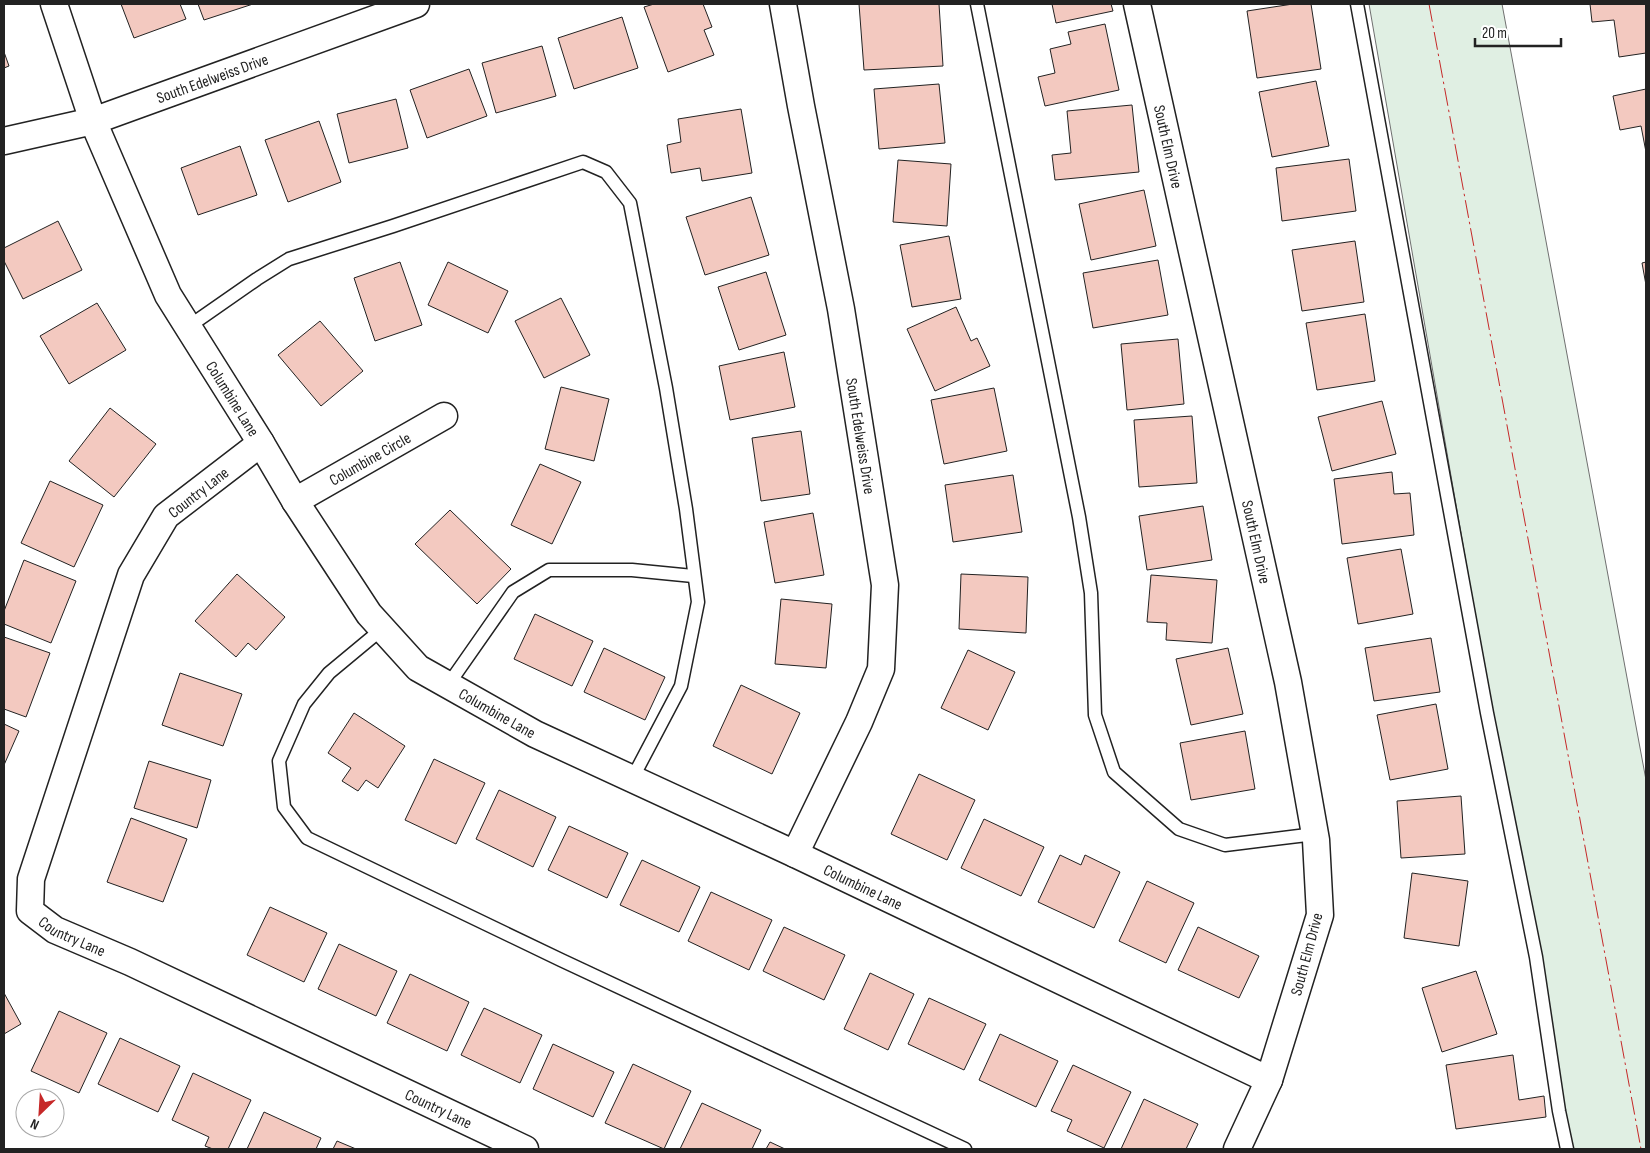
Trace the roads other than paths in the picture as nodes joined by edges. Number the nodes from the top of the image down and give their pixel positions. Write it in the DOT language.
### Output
graph roads {
  1 [pos="54,4"];
  2 [pos="416,4"];
  3 [pos="783,4"];
  4 [pos="977,4"];
  5 [pos="1137,4"];
  6 [pos="1357,4"];
  7 [pos="93,120"];
  8 [pos="4,141"];
  9 [pos="188,327"];
  10 [pos="444,416"];
  11 [pos="261,443"];
  12 [pos="295,501"];
  13 [pos="693,576"];
  14 [pos="382,629"];
  15 [pos="448,685"];
  16 [pos="632,779"];
  17 [pos="1315,834"];
  18 [pos="795,854"];
  19 [pos="1269,1080"];
  20 [pos="525,1149"];
  21 [pos="965,1149"];
  22 [pos="1237,1149"];
  23 [pos="1567,1149"];
  1 -- 7 [label="street, Columbine Lane"];
  2 -- 7 [label="street, South Edelweiss Drive"];
  3 -- 18 [label="street, South Edelweiss Drive"];
  4 -- 17 [label="lane"];
  5 -- 17 [label="street, South Elm Drive"];
  6 -- 23 [label="lane"];
  7 -- 8 [label="street, South Edelweiss Drive"];
  7 -- 9 [label="street, Columbine Lane"];
  9 -- 11 [label="street, Columbine Lane"];
  9 -- 13 [label="lane"];
  10 -- 12 [label="street, Columbine Circle"];
  11 -- 12 [label="street, Columbine Lane"];
  11 -- 20 [label="street, Country Lane"];
  12 -- 14 [label="street, Columbine Lane"];
  13 -- 15 [label="lane"];
  13 -- 16 [label="lane"];
  14 -- 15 [label="street, Columbine Lane"];
  14 -- 21 [label="lane"];
  15 -- 16 [label="street, Columbine Lane"];
  16 -- 18 [label="street, Columbine Lane"];
  17 -- 19 [label="street, South Elm Drive"];
  18 -- 19 [label="street, Columbine Lane"];
  19 -- 22 [label="street, South Elm Drive"];
}
